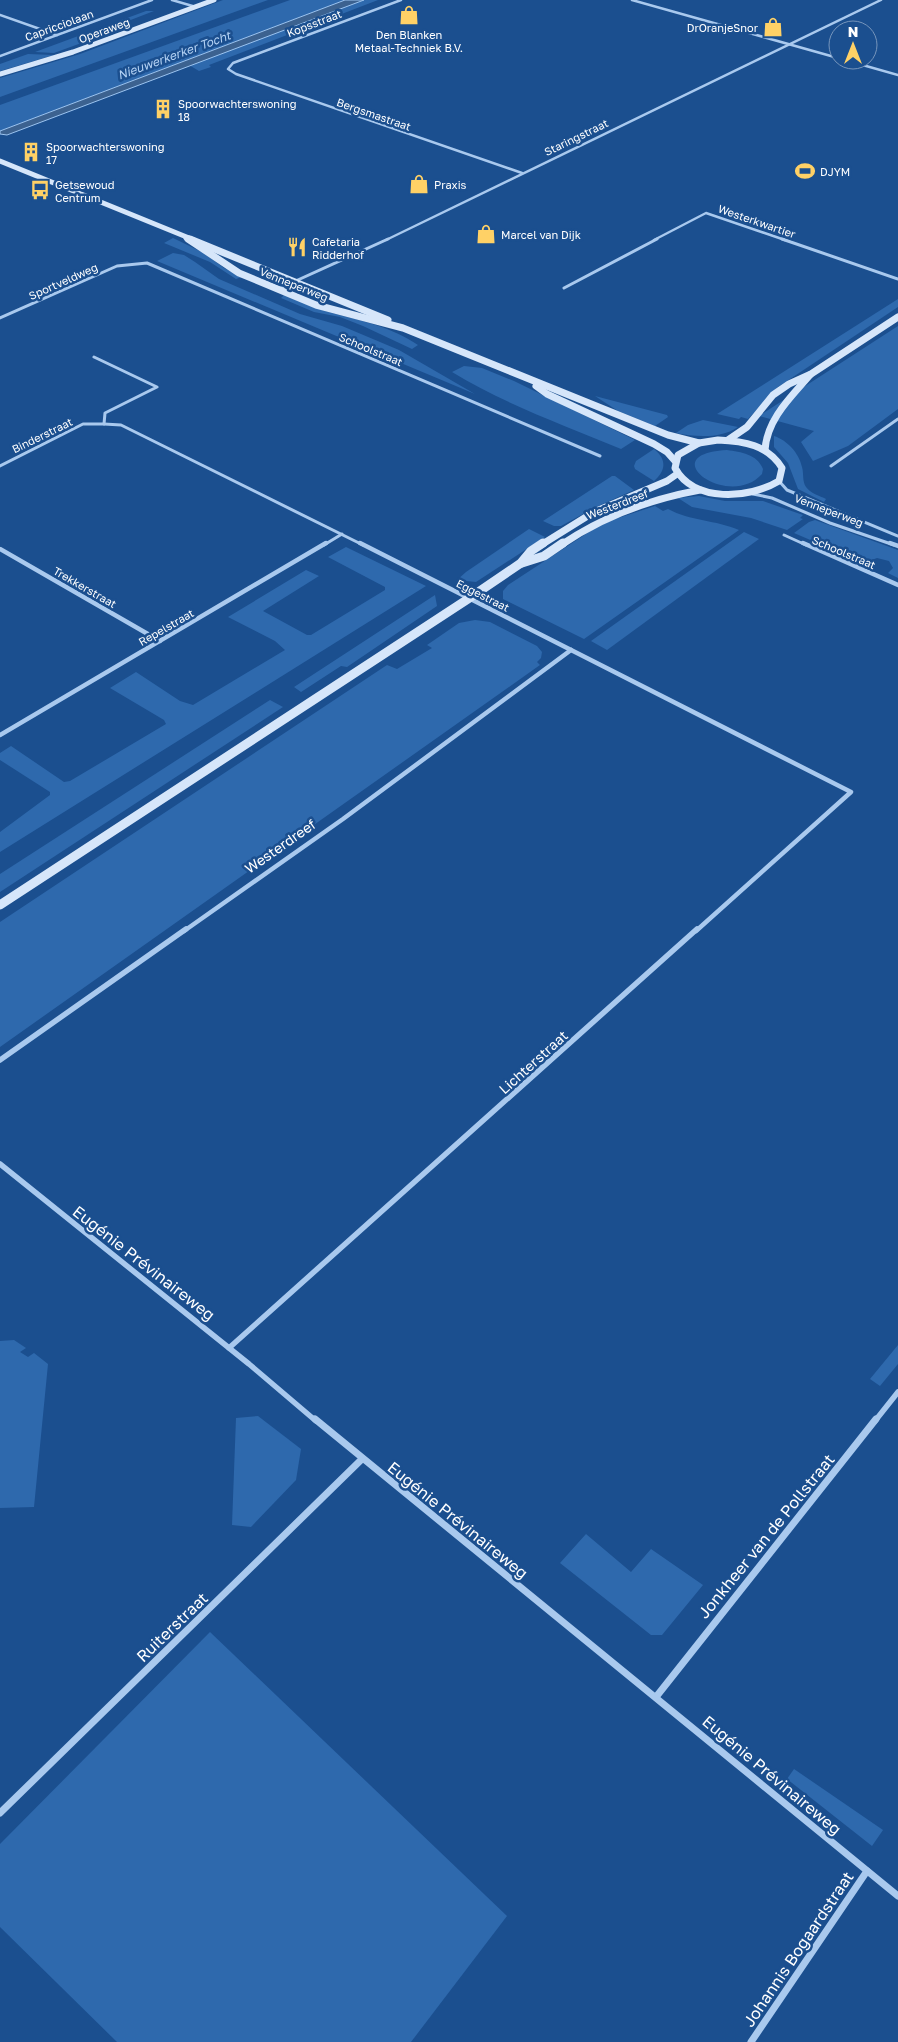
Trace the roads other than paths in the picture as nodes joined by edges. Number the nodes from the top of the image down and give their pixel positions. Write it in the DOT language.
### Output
graph roads {
  1 [pos="152,0"];
  2 [pos="172,0"];
  3 [pos="214,0"];
  4 [pos="401,0"];
  5 [pos="632,0"];
  6 [pos="882,0"];
  7 [pos="196,6"];
  8 [pos="0,15"];
  9 [pos="58,35"];
  10 [pos="788,44"];
  11 [pos="828,55"];
  12 [pos="0,56"];
  13 [pos="233,63"];
  14 [pos="878,69"];
  15 [pos="0,74"];
  16 [pos="898,75"];
  17 [pos="0,161"];
  18 [pos="522,173"];
  19 [pos="186,238"];
  20 [pos="135,263"];
  21 [pos="898,279"];
  22 [pos="294,281"];
  23 [pos="564,288"];
  24 [pos="278,289"];
  25 [pos="898,316"];
  26 [pos="0,318"];
  27 [pos="402,328"];
  28 [pos="94,357"];
  29 [pos="811,374"];
  30 [pos="523,378"];
  31 [pos="898,419"];
  32 [pos="104,424"];
  33 [pos="728,440"];
  34 [pos="700,443"];
  35 [pos="765,450"];
  36 [pos="600,456"];
  37 [pos="675,460"];
  38 [pos="0,466"];
  39 [pos="831,466"];
  40 [pos="677,474"];
  41 [pos="779,481"];
  42 [pos="700,490"];
  43 [pos="753,494"];
  44 [pos="342,534"];
  45 [pos="784,535"];
  46 [pos="898,536"];
  47 [pos="898,546"];
  48 [pos="0,549"];
  49 [pos="521,563"];
  50 [pos="898,585"];
  51 [pos="468,599"];
  52 [pos="160,640"];
  53 [pos="572,650"];
  54 [pos="0,735"];
  55 [pos="851,792"];
  56 [pos="0,905"];
  57 [pos="0,1060"];
  58 [pos="0,1164"];
  59 [pos="229,1348"];
  60 [pos="898,1392"];
  61 [pos="362,1459"];
  62 [pos="656,1697"];
  63 [pos="0,1813"];
  64 [pos="867,1870"];
  65 [pos="898,1896"];
  66 [pos="751,2042"];
  1 -- 9 [label="street, Capricciolaan"];
  2 -- 7 [label="street"];
  3 -- 7 [label="street, Operaweg"];
  4 -- 13 [label="street, Kopsstraat"];
  5 -- 10 [label="street"];
  6 -- 10 [label="street, Staringstraat"];
  7 -- 15 [label="street, Operaweg"];
  8 -- 9 [label="street"];
  9 -- 12 [label="street, Capricciolaan"];
  10 -- 11 [label="street"];
  10 -- 18 [label="street, Staringstraat"];
  13 -- 18 [label="street, Bergsmastraat"];
  14 -- 16 [label="street"];
  17 -- 19 [label="street, Venneperweg"];
  18 -- 22 [label="street, Staringstraat"];
  19 -- 22 [label="street, Venneperweg"];
  19 -- 24 [label="street, Venneperweg"];
  20 -- 26 [label="street, Sportveldweg"];
  20 -- 36 [label="street, Schoolstraat"];
  21 -- 23 [label="street, Westerkwartier"];
  22 -- 24 [label="street, Staringstraat"];
  22 -- 27 [label="street, Venneperweg"];
  24 -- 27 [label="street, Venneperweg"];
  25 -- 29 [label="street"];
  27 -- 30 [label="street, Venneperweg"];
  28 -- 32 [label="street"];
  29 -- 33 [label="street"];
  29 -- 35 [label="street"];
  30 -- 34 [label="street, Venneperweg"];
  30 -- 37 [label="street, Venneperweg"];
  31 -- 39 [label="street"];
  32 -- 38 [label="street, Binderstraat"];
  32 -- 44 [label="street, Eggestraat"];
  33 -- 34 [label="street"];
  33 -- 35 [label="street"];
  34 -- 37 [label="street"];
  35 -- 41 [label="street"];
  37 -- 40 [label="street"];
  40 -- 42 [label="street"];
  40 -- 49 [label="street, Westerdreef"];
  41 -- 43 [label="street"];
  41 -- 46 [label="street, Venneperweg"];
  42 -- 43 [label="street"];
  42 -- 49 [label="street, Westerdreef"];
  43 -- 47 [label="street, Venneperweg"];
  44 -- 51 [label="street, Eggestraat"];
  44 -- 52 [label="street, Repelstraat"];
  45 -- 50 [label="street, Schoolstraat"];
  48 -- 52 [label="street, Trekkerstraat"];
  49 -- 51 [label="street, Westerdreef"];
  51 -- 53 [label="street, Eggestraat"];
  51 -- 56 [label="street, Westerdreef"];
  52 -- 54 [label="street, Repelstraat"];
  53 -- 55 [label="street, Eggestraat"];
  53 -- 57 [label="street, Westerdreef"];
  55 -- 59 [label="street, Lichterstraat"];
  58 -- 59 [label="street, Eugénie Prévinaireweg"];
  59 -- 61 [label="street, Eugénie Prévinaireweg"];
  60 -- 62 [label="street, Jonkheer van de Pollstraat"];
  61 -- 62 [label="street, Eugénie Prévinaireweg"];
  61 -- 63 [label="street, Ruiterstraat"];
  62 -- 64 [label="street, Eugénie Prévinaireweg"];
  64 -- 65 [label="street, Eugénie Prévinaireweg"];
  64 -- 66 [label="street, Johannis Bogaardstraat"];
}
